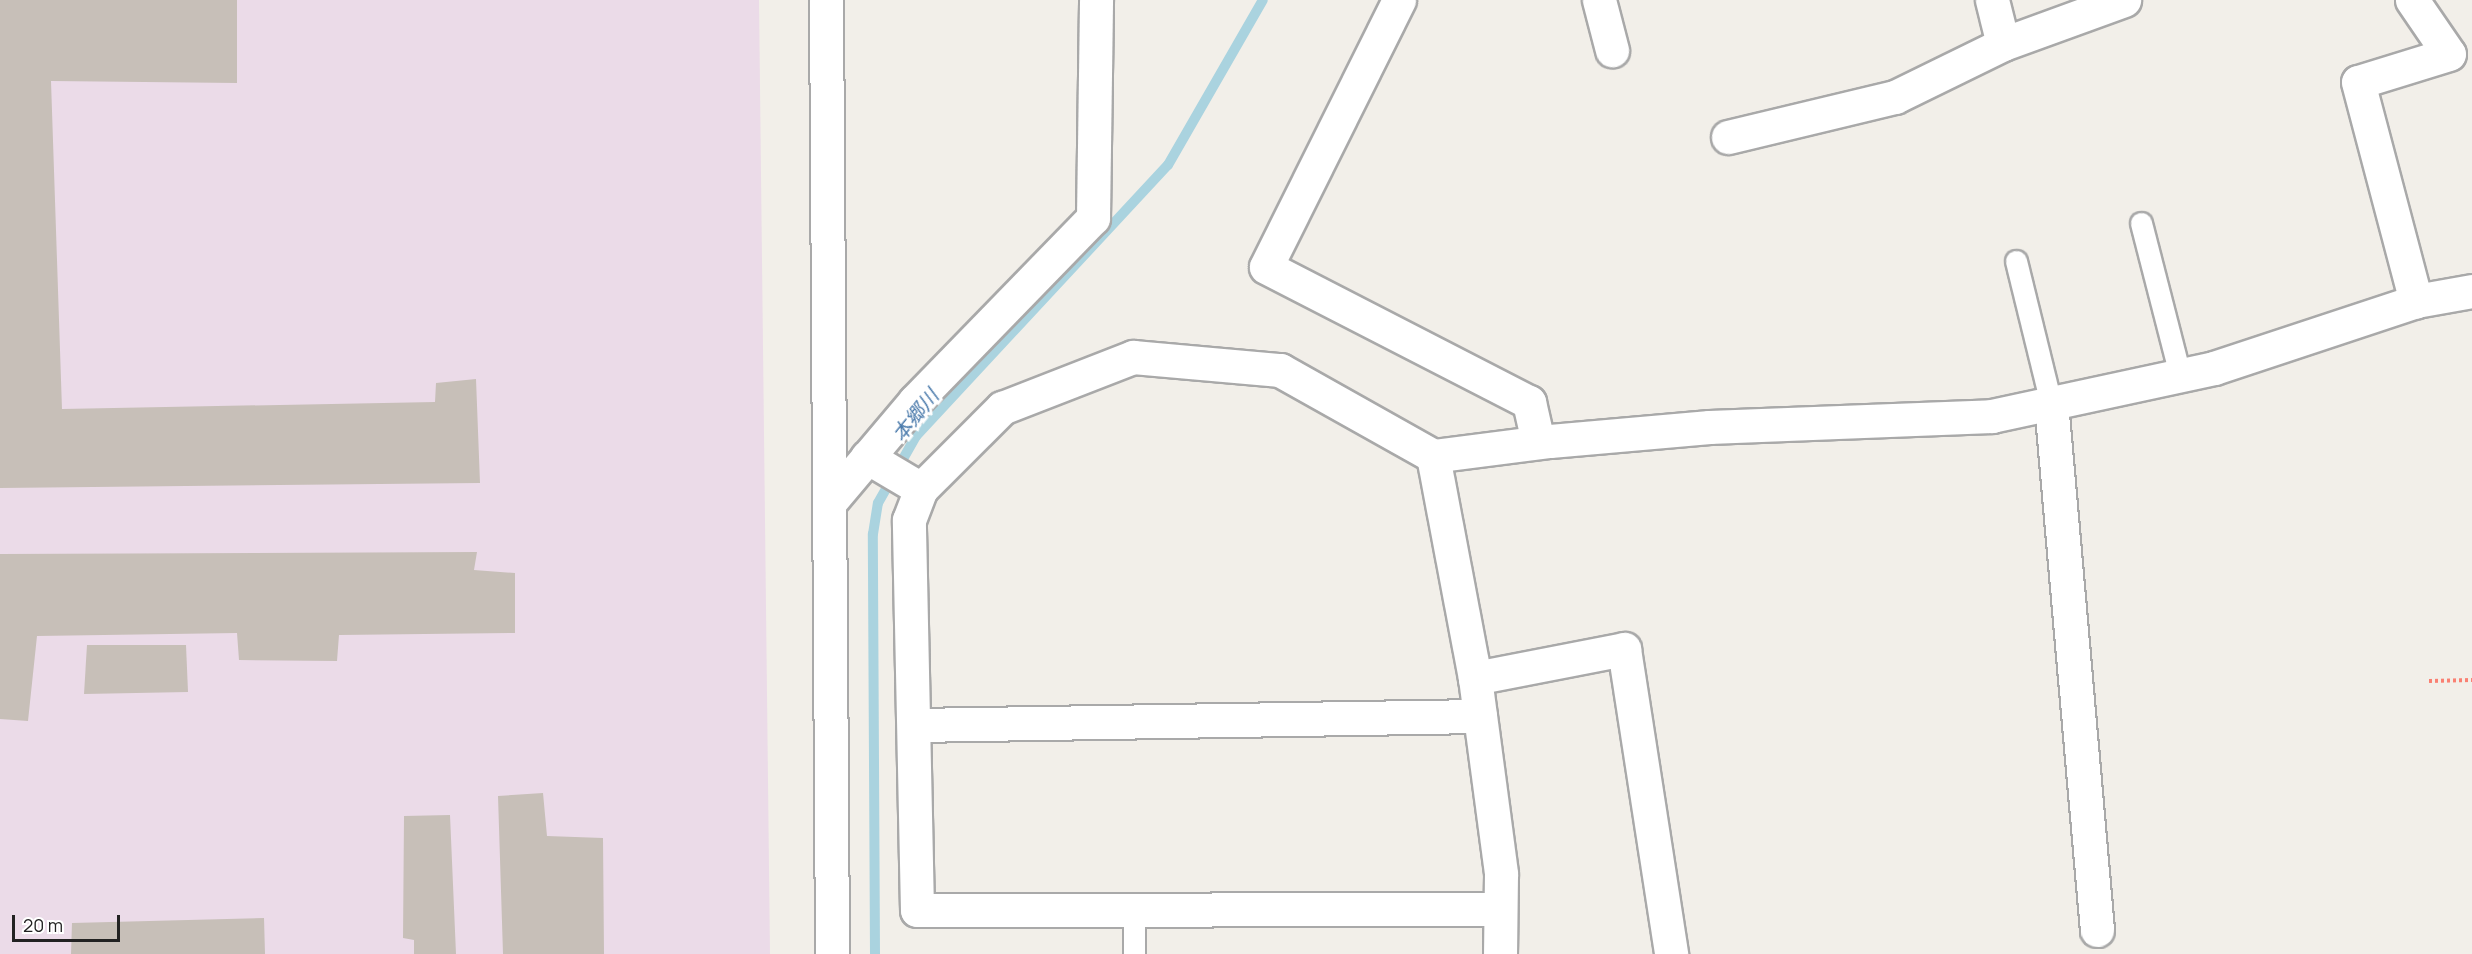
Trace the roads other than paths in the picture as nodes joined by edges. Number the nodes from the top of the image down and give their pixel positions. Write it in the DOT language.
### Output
graph roads {
  1 [pos="826,0"];
  2 [pos="1096,0"];
  3 [pos="1399,0"];
  4 [pos="1599,0"];
  5 [pos="1992,0"];
  6 [pos="2124,0"];
  7 [pos="2412,0"];
  8 [pos="2003,44"];
  9 [pos="1612,50"];
  10 [pos="1728,137"];
  11 [pos="2141,223"];
  12 [pos="2016,261"];
  13 [pos="2472,291"];
  14 [pos="2416,301"];
  15 [pos="2180,375"];
  16 [pos="2051,403"];
  17 [pos="1538,442"];
  18 [pos="1433,456"];
  19 [pos="868,458"];
  20 [pos="921,489"];
  21 [pos="829,503"];
  22 [pos="1475,678"];
  23 [pos="1480,716"];
  24 [pos="914,725"];
  25 [pos="1500,909"];
  26 [pos="1134,911"];
  27 [pos="2097,930"];
  28 [pos="832,954"];
  29 [pos="1134,954"];
  30 [pos="1500,954"];
  31 [pos="1671,954"];
  1 -- 21 [label="street"];
  2 -- 19 [label="street"];
  3 -- 17 [label="street"];
  4 -- 9 [label="street"];
  5 -- 8 [label="street"];
  6 -- 8 [label="street"];
  7 -- 14 [label="street"];
  8 -- 10 [label="street"];
  11 -- 15 [label="lane"];
  12 -- 16 [label="lane"];
  13 -- 14 [label="street"];
  14 -- 15 [label="street"];
  15 -- 16 [label="street"];
  16 -- 17 [label="street"];
  16 -- 27 [label="street"];
  17 -- 18 [label="street"];
  18 -- 20 [label="street"];
  18 -- 22 [label="street"];
  19 -- 20 [label="street"];
  19 -- 21 [label="street"];
  20 -- 24 [label="street"];
  21 -- 28 [label="street"];
  22 -- 23 [label="street"];
  22 -- 31 [label="street"];
  23 -- 24 [label="street"];
  23 -- 25 [label="street"];
  24 -- 26 [label="street"];
  25 -- 26 [label="street"];
  25 -- 30 [label="street"];
  26 -- 29 [label="lane"];
}
